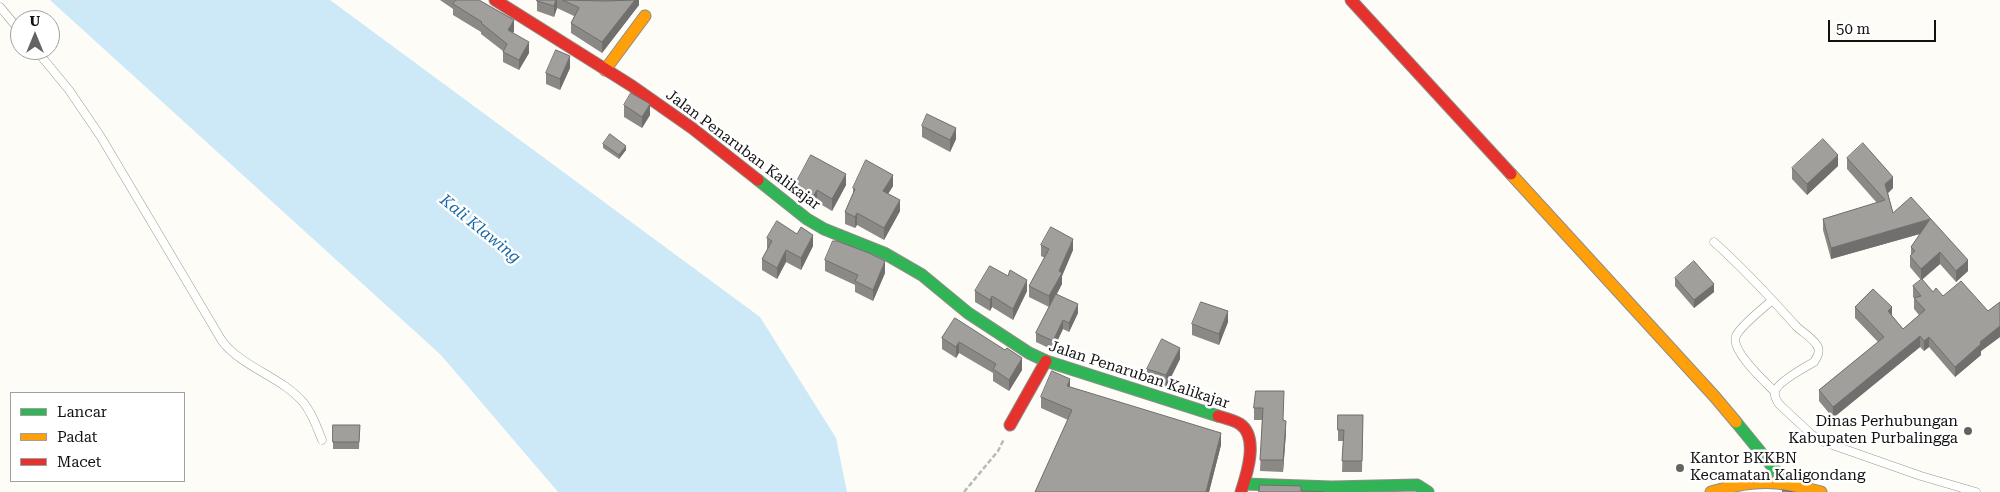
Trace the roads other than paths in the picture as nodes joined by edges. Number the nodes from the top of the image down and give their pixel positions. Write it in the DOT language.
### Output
graph roads {
  1 [pos="495,0"];
  2 [pos="1351,0"];
  3 [pos="0,7"];
  4 [pos="645,16"];
  5 [pos="10,19"];
  6 [pos="44,60"];
  7 [pos="605,70"];
  8 [pos="1714,242"];
  9 [pos="1772,300"];
  10 [pos="1046,361"];
  11 [pos="1775,392"];
  12 [pos="1010,425"];
  13 [pos="322,440"];
  14 [pos="1785,482"];
  15 [pos="1243,488"];
  16 [pos="1428,492"];
  17 [pos="1711,492"];
  18 [pos="1821,492"];
  19 [pos="1976,492"];
  1 -- 7 [label="street, Jalan Penaruban Kalikajar"];
  2 -- 14 [label="street"];
  3 -- 5 [label="lane"];
  4 -- 7 [label="street"];
  6 -- 13 [label="lane"];
  7 -- 10 [label="street, Jalan Penaruban Kalikajar"];
  8 -- 9 [label="lane"];
  9 -- 11 [label="lane"];
  9 -- 11 [label="lane"];
  10 -- 12 [label="street"];
  10 -- 15 [label="street, Jalan Penaruban Kalikajar"];
  11 -- 19 [label="lane"];
  14 -- 17 [label="street"];
  14 -- 18 [label="street"];
  15 -- 16 [label="street"];
}
